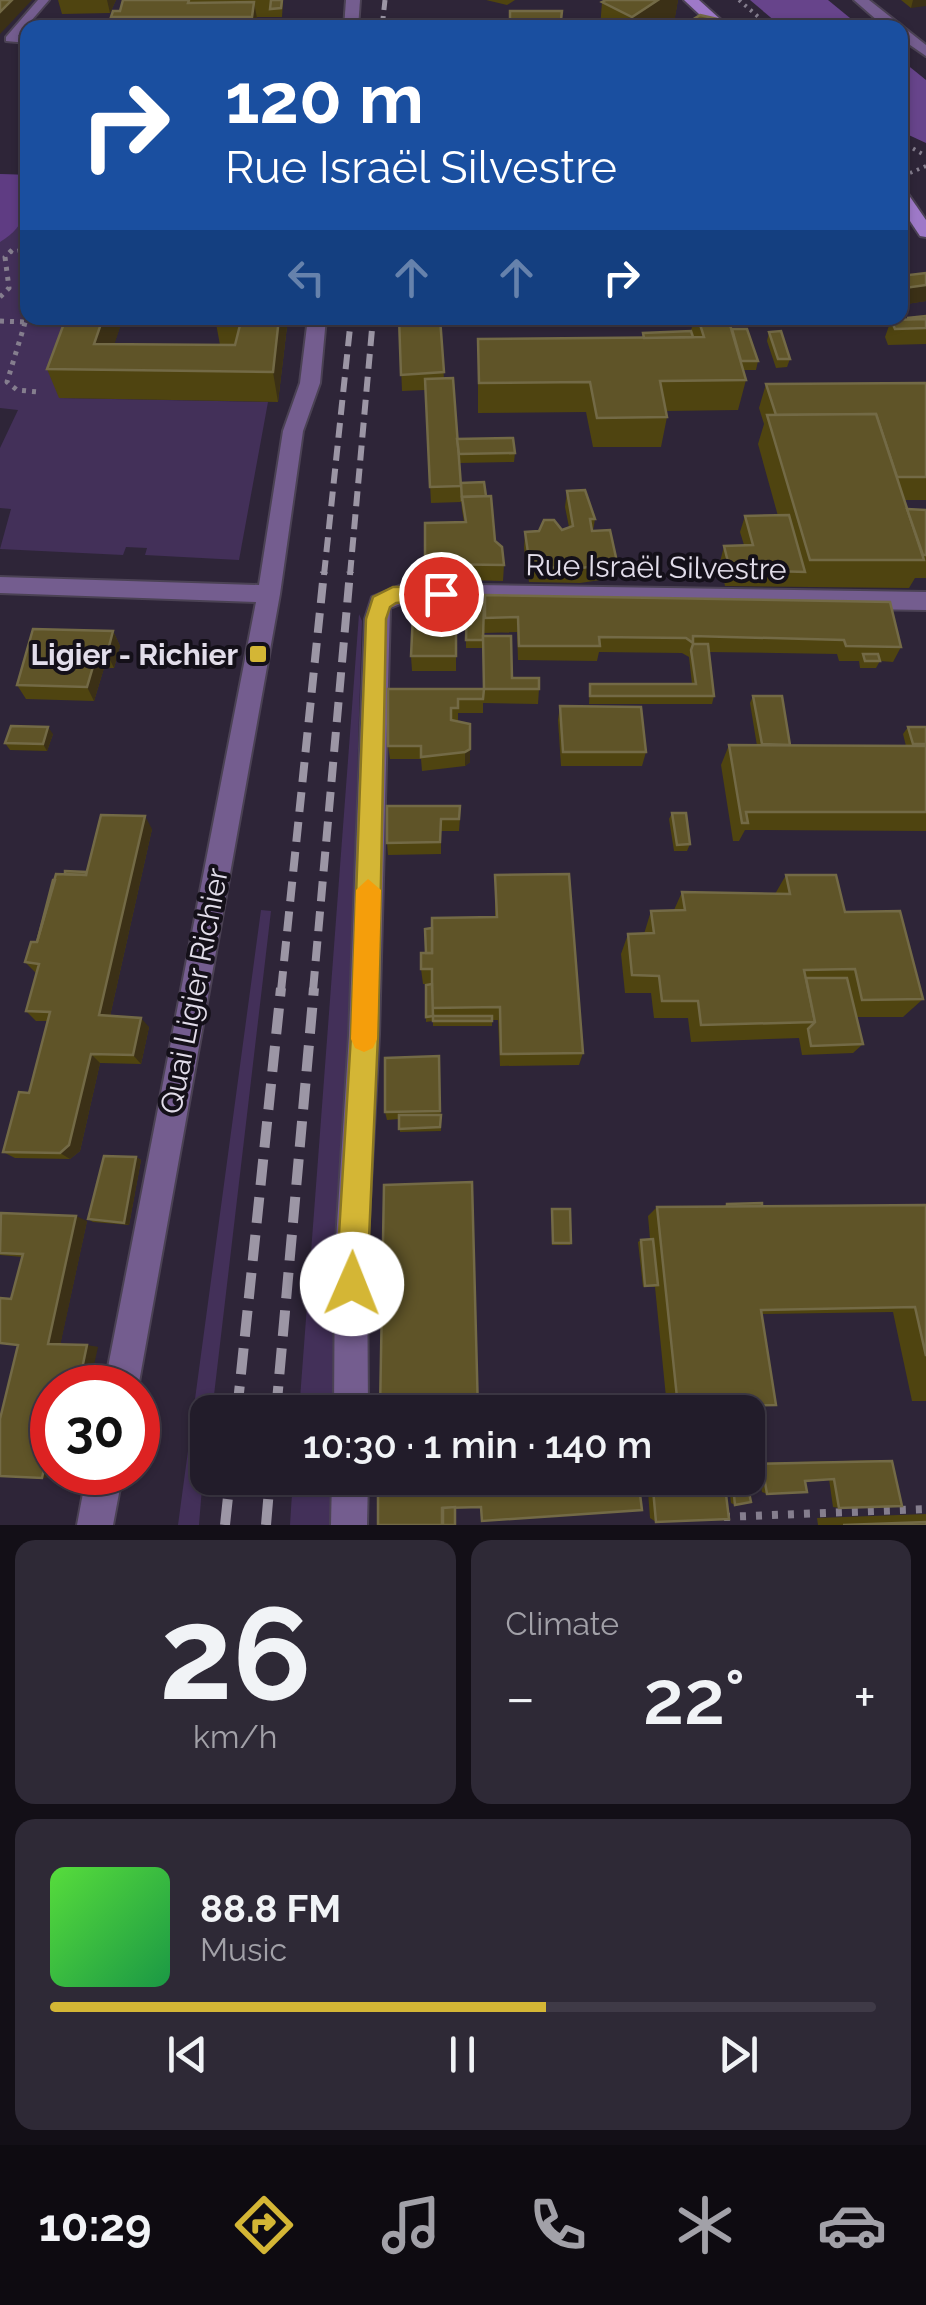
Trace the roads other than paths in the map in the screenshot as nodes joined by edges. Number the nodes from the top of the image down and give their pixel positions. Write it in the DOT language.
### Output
graph roads {
  1 [pos="44,0"];
  2 [pos="691,0"];
  3 [pos="861,0"];
  4 [pos="24,20"];
  5 [pos="715,20"];
  6 [pos="887,20"];
  7 [pos="908,204"];
  8 [pos="926,232"];
  9 [pos="317,325"];
  10 [pos="0,585"];
  11 [pos="269,594"];
  12 [pos="926,601"];
  13 [pos="124,1365"];
  14 [pos="351,1395"];
  15 [pos="101,1495"];
  16 [pos="349,1495"];
  17 [pos="95,1525"];
  18 [pos="348,1525"];
  1 -- 4 [label="lane"];
  2 -- 5 [label="main road"];
  3 -- 6 [label="street"];
  7 -- 8 [label="main road"];
  9 -- 11 [label="street, Quai Ligier Richier"];
  10 -- 11 [label="street"];
  11 -- 13 [label="street, Quai Ligier Richier"];
  12 -- 14 [label="street, Rue Israël Silvestre"];
  15 -- 17 [label="street"];
  16 -- 18 [label="street"];
}
